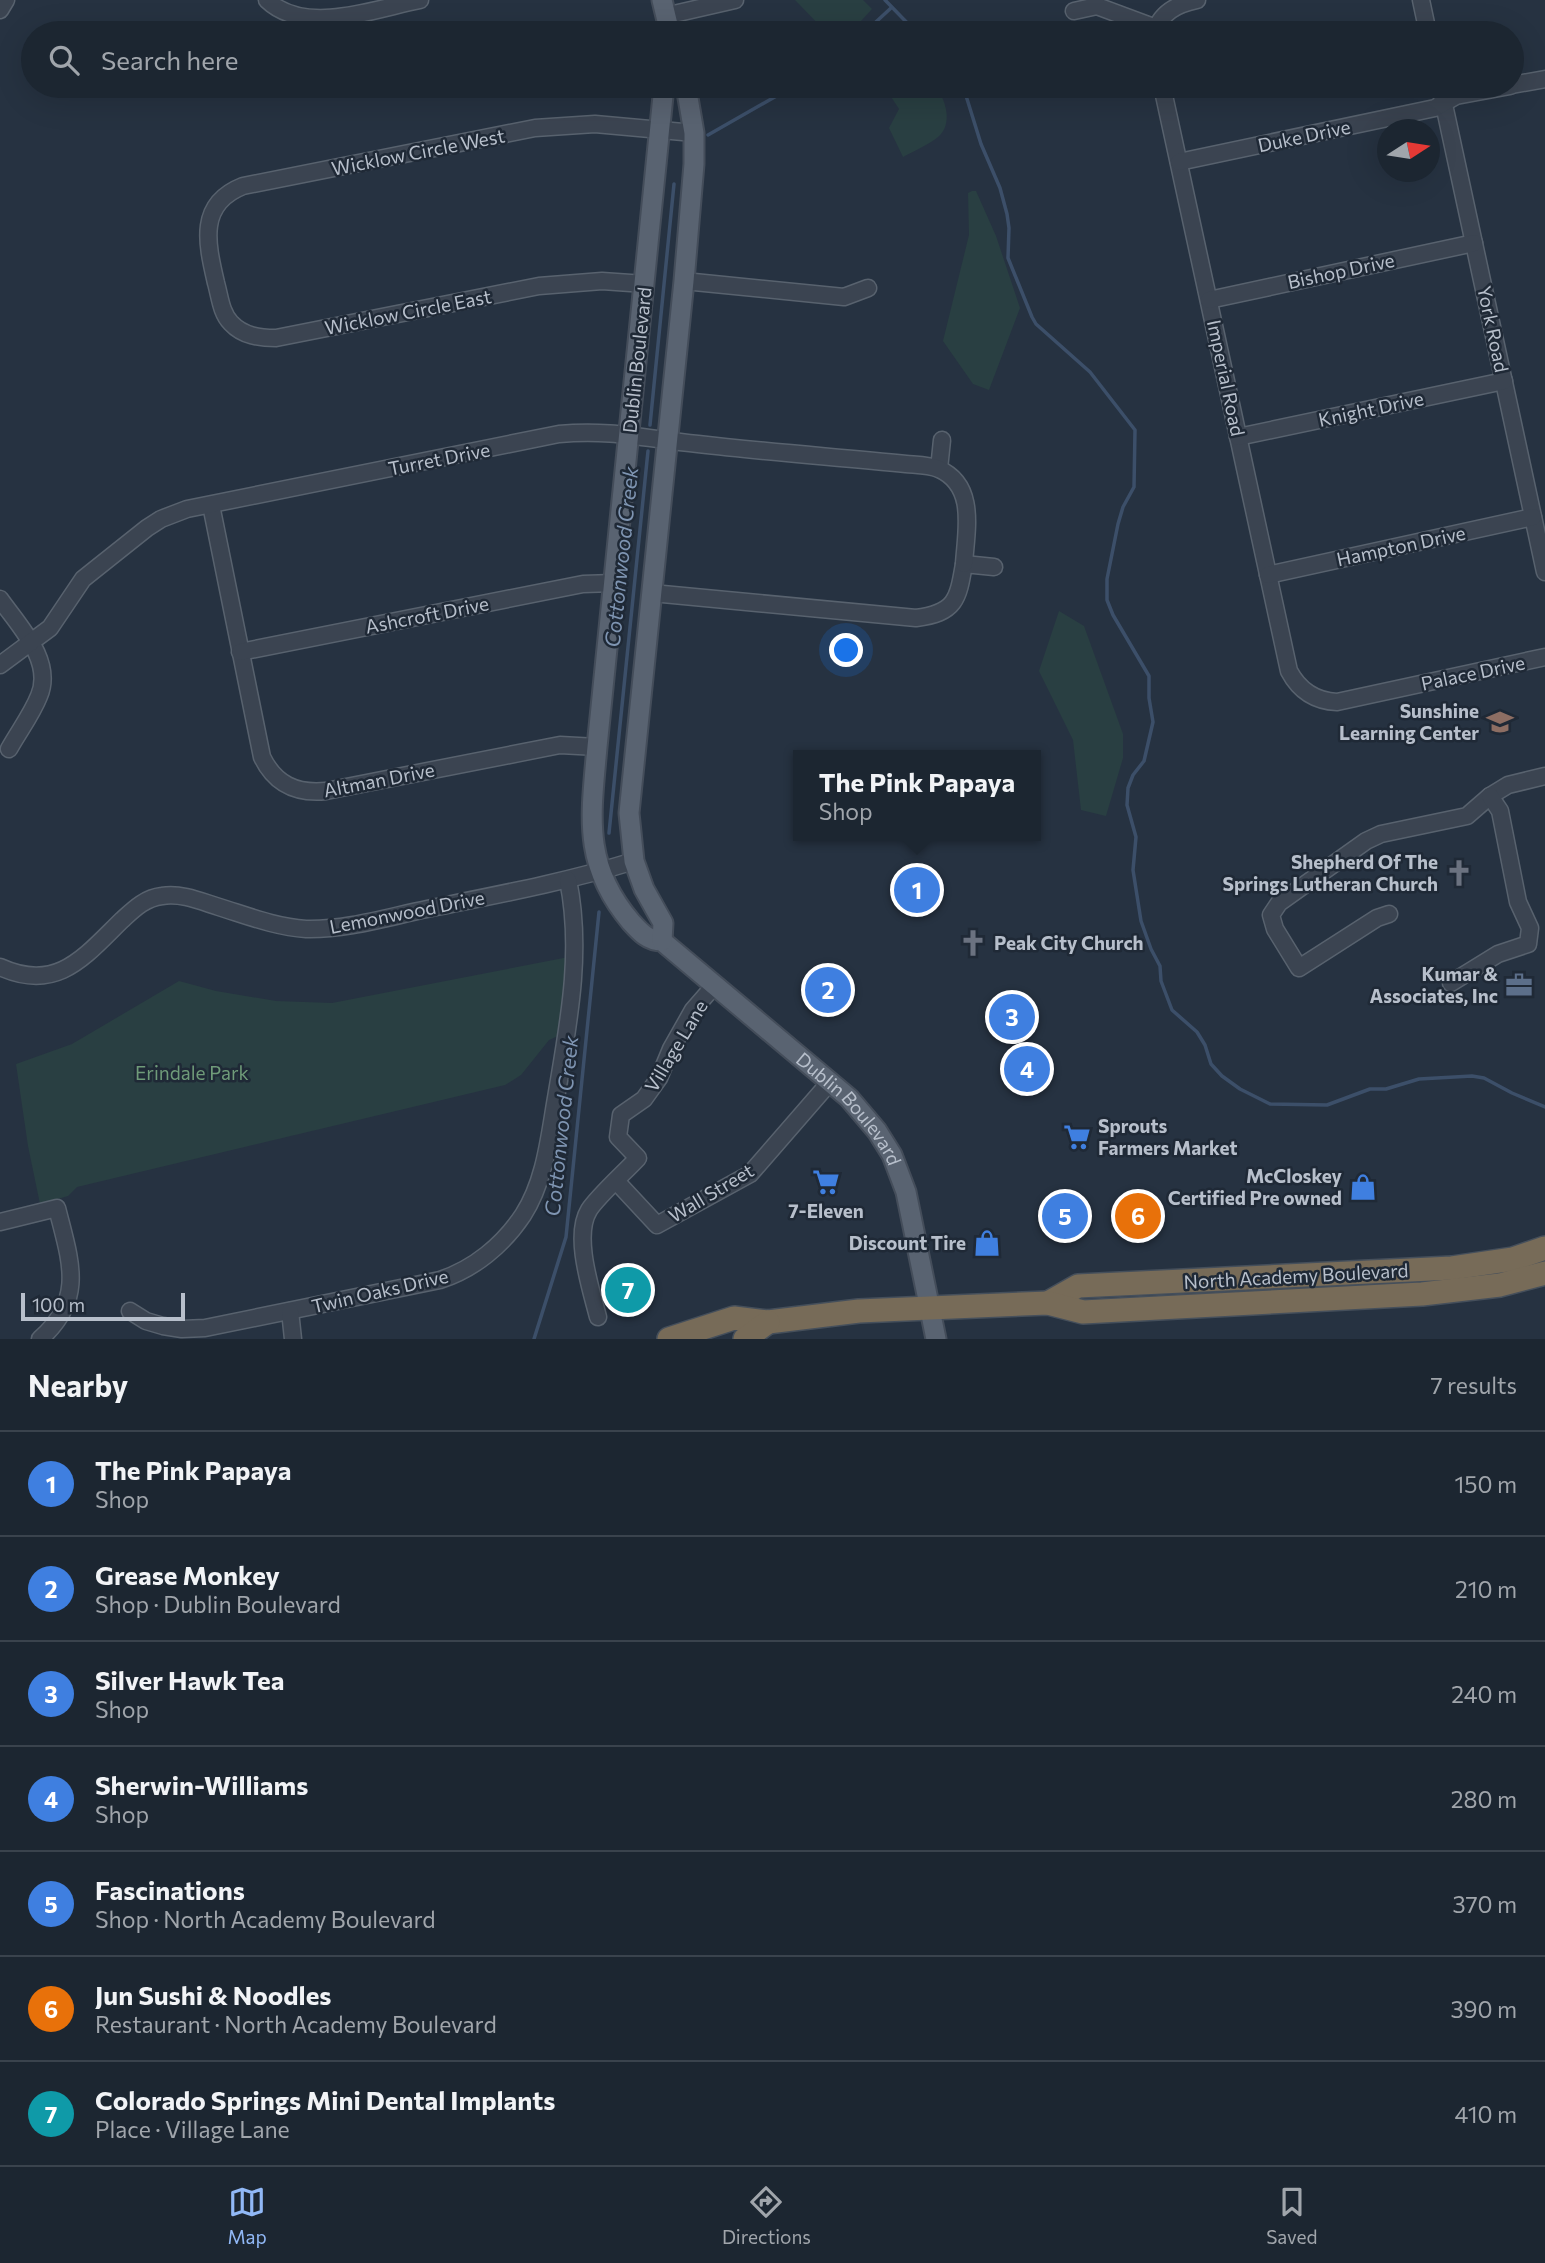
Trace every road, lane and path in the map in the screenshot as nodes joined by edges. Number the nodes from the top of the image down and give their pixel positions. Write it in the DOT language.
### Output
graph roads {
  1 [pos="6,0"];
  2 [pos="267,0"];
  3 [pos="421,0"];
  4 [pos="735,0"];
  5 [pos="1197,0"];
  6 [pos="1421,0"];
  7 [pos="0,9"];
  8 [pos="1074,11"];
  9 [pos="673,21"];
  10 [pos="1134,21"];
  11 [pos="1163,21"];
  12 [pos="1425,21"];
  13 [pos="1545,79"];
  14 [pos="1524,83"];
  15 [pos="663,98"];
  16 [pos="688,98"];
  17 [pos="1165,98"];
  18 [pos="1443,98"];
  19 [pos="1453,98"];
  20 [pos="1444,103"];
  21 [pos="660,130"];
  22 [pos="694,132"];
  23 [pos="1179,162"];
  24 [pos="1474,243"];
  25 [pos="213,270"];
  26 [pos="684,281"];
  27 [pos="645,284"];
  28 [pos="868,288"];
  29 [pos="1209,300"];
  30 [pos="1504,381"];
  31 [pos="630,433"];
  32 [pos="1238,437"];
  33 [pos="667,440"];
  34 [pos="942,440"];
  35 [pos="939,469"];
  36 [pos="211,505"];
  37 [pos="1533,517"];
  38 [pos="964,564"];
  39 [pos="994,567"];
  40 [pos="1545,572"];
  41 [pos="1268,575"];
  42 [pos="614,583"];
  43 [pos="652,593"];
  44 [pos="0,599"];
  45 [pos="31,644"];
  46 [pos="240,652"];
  47 [pos="1545,657"];
  48 [pos="0,665"];
  49 [pos="1289,671"];
  50 [pos="597,747"];
  51 [pos="9,749"];
  52 [pos="1545,776"];
  53 [pos="1490,796"];
  54 [pos="634,861"];
  55 [pos="600,872"];
  56 [pos="568,880"];
  57 [pos="1389,914"];
  58 [pos="662,941"];
  59 [pos="0,967"];
  60 [pos="1451,983"];
  61 [pos="713,986"];
  62 [pos="830,1082"];
  63 [pos="616,1181"];
  64 [pos="0,1222"];
  65 [pos="1545,1248"];
  66 [pos="1545,1273"];
  67 [pos="1048,1303"];
  68 [pos="929,1307"];
  69 [pos="130,1311"];
  70 [pos="290,1311"];
  71 [pos="598,1317"];
  72 [pos="768,1322"];
  73 [pos="40,1339"];
  74 [pos="293,1339"];
  75 [pos="669,1339"];
  76 [pos="746,1339"];
  77 [pos="936,1339"];
  1 -- 7 [label="street"];
  2 -- 3 [label="street"];
  4 -- 9 [label="street"];
  5 -- 11 [label="street"];
  6 -- 12 [label="street"];
  8 -- 10 [label="street"];
  13 -- 14 [label="street, Duke Drive"];
  15 -- 21 [label="main road, Dublin Boulevard"];
  16 -- 22 [label="main road, Dublin Boulevard"];
  17 -- 23 [label="street, Imperial Road"];
  18 -- 20 [label="street, York Road"];
  19 -- 20 [label="street, Duke Drive"];
  20 -- 23 [label="street, Duke Drive"];
  20 -- 24 [label="street, York Road"];
  21 -- 22 [label="street, Wicklow Circle West"];
  21 -- 25 [label="street, Wicklow Circle West"];
  21 -- 27 [label="main road, Dublin Boulevard"];
  22 -- 26 [label="main road, Dublin Boulevard"];
  23 -- 29 [label="street, Imperial Road"];
  24 -- 29 [label="street, Bishop Drive"];
  24 -- 30 [label="street, York Road"];
  25 -- 27 [label="street, Wicklow Circle East"];
  26 -- 28 [label="street"];
  26 -- 33 [label="main road, Dublin Boulevard"];
  27 -- 31 [label="main road, Dublin Boulevard"];
  29 -- 32 [label="street, Imperial Road"];
  30 -- 32 [label="street, Knight Drive"];
  30 -- 37 [label="street, York Road"];
  31 -- 33 [label="street, Turret Drive"];
  31 -- 36 [label="street, Turret Drive"];
  31 -- 42 [label="main road, Dublin Boulevard"];
  32 -- 41 [label="street, Imperial Road"];
  33 -- 35 [label="street, Turret Drive"];
  33 -- 43 [label="main road, Dublin Boulevard"];
  34 -- 35 [label="street"];
  35 -- 38 [label="street"];
  36 -- 45 [label="street, Turret Drive"];
  36 -- 46 [label="street, Altman Drive"];
  37 -- 40 [label="street, York Road"];
  37 -- 41 [label="street, Hampton Drive"];
  38 -- 39 [label="street"];
  38 -- 43 [label="street"];
  41 -- 49 [label="street, Imperial Road"];
  42 -- 46 [label="street, Ashcroft Drive"];
  42 -- 50 [label="main road, Dublin Boulevard"];
  43 -- 54 [label="main road, Dublin Boulevard"];
  44 -- 45 [label="street"];
  45 -- 48 [label="street, Turret Drive"];
  45 -- 51 [label="street"];
  46 -- 50 [label="street, Altman Drive"];
  47 -- 49 [label="street, Palace Drive"];
  50 -- 55 [label="main road, Dublin Boulevard"];
  52 -- 53 [label="street"];
  53 -- 57 [label="street"];
  53 -- 60 [label="street"];
  54 -- 55 [label="street, Lemonwood Drive"];
  54 -- 58 [label="main road, Dublin Boulevard"];
  55 -- 56 [label="street, Lemonwood Drive"];
  55 -- 58 [label="main road, Dublin Boulevard"];
  56 -- 59 [label="street, Lemonwood Drive"];
  56 -- 70 [label="street, Twin Oaks Drive"];
  58 -- 61 [label="main road, Dublin Boulevard"];
  61 -- 62 [label="main road, Dublin Boulevard"];
  61 -- 63 [label="street, Village Lane"];
  62 -- 63 [label="street, Wall Street"];
  62 -- 68 [label="main road, Dublin Boulevard"];
  63 -- 71 [label="street, Village Lane"];
  64 -- 73 [label="street"];
  65 -- 67 [label="highway, North Academy Boulevard"];
  66 -- 67 [label="highway, North Academy Boulevard"];
  67 -- 68 [label="highway, North Academy Boulevard"];
  68 -- 72 [label="highway, North Academy Boulevard"];
  68 -- 77 [label="main road, Dublin Boulevard"];
  69 -- 70 [label="street, Twin Oaks Drive"];
  70 -- 74 [label="street"];
  72 -- 75 [label="highway, North Academy Boulevard"];
  72 -- 76 [label="highway"];
}
